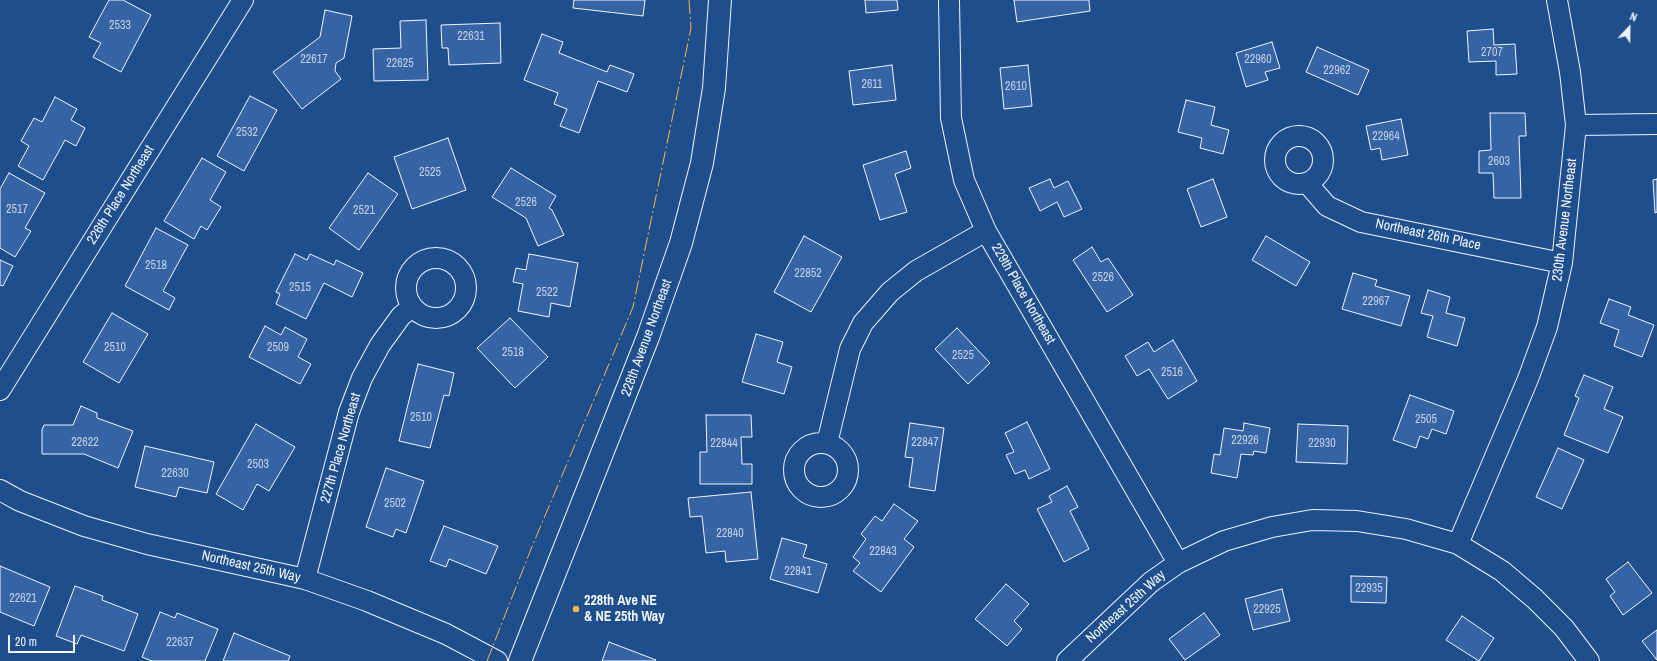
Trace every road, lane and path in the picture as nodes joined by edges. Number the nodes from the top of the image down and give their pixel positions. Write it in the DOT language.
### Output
graph roads {
  1 [pos="243,0"];
  2 [pos="720,0"];
  3 [pos="948,0"];
  4 [pos="1557,0"];
  5 [pos="1657,124"];
  6 [pos="1576,125"];
  7 [pos="1307,183"];
  8 [pos="986,231"];
  9 [pos="1562,263"];
  10 [pos="412,307"];
  11 [pos="0,390"];
  12 [pos="827,444"];
  13 [pos="0,490"];
  14 [pos="1458,544"];
  15 [pos="1178,563"];
  16 [pos="305,579"];
  17 [pos="497,661"];
  18 [pos="520,661"];
  19 [pos="1067,661"];
  20 [pos="1589,661"];
  1 -- 11 [label="street, 226th Place Northeast"];
  2 -- 18 [label="main road, 228th Avenue Northeast"];
  3 -- 8 [label="street, 229th Place Northeast"];
  4 -- 6 [label="street, 230th Avenue Northeast"];
  5 -- 6 [label="street"];
  6 -- 9 [label="street, 230th Avenue Northeast"];
  7 -- 9 [label="street, Northeast 26th Place"];
  8 -- 12 [label="street"];
  8 -- 15 [label="street, 229th Place Northeast"];
  9 -- 14 [label="street, 230th Avenue Northeast"];
  10 -- 16 [label="street, 227th Place Northeast"];
  13 -- 16 [label="street, Northeast 25th Way"];
  14 -- 15 [label="street, Northeast 25th Way"];
  14 -- 20 [label="street, Northeast 25th Way"];
  15 -- 19 [label="street, Northeast 25th Way"];
  16 -- 17 [label="street, Northeast 25th Way"];
}
